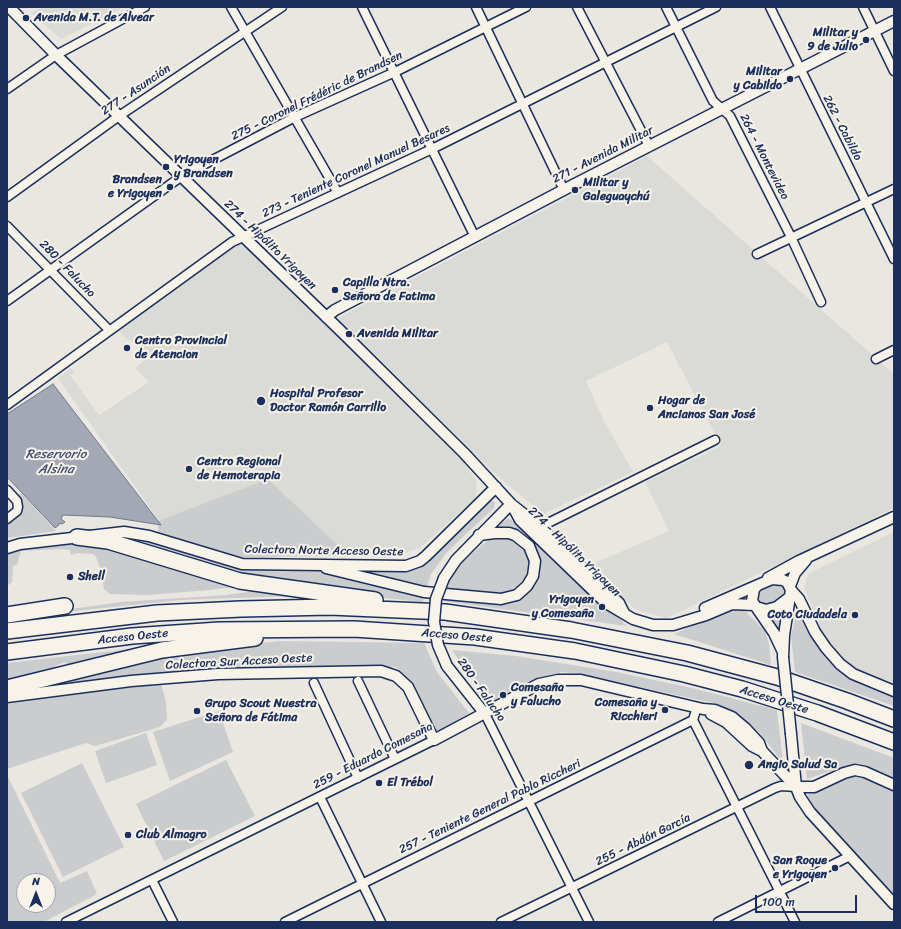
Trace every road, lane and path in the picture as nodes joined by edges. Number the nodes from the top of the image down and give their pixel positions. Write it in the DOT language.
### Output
graph roads {
  1 [pos="9,7"];
  2 [pos="145,7"];
  3 [pos="231,7"];
  4 [pos="282,7"];
  5 [pos="362,7"];
  6 [pos="476,7"];
  7 [pos="526,7"];
  8 [pos="577,7"];
  9 [pos="666,7"];
  10 [pos="716,7"];
  11 [pos="770,7"];
  12 [pos="863,7"];
  13 [pos="894,21"];
  14 [pos="675,26"];
  15 [pos="485,27"];
  16 [pos="245,31"];
  17 [pos="874,31"];
  18 [pos="56,55"];
  19 [pos="606,61"];
  20 [pos="799,69"];
  21 [pos="894,71"];
  22 [pos="394,72"];
  23 [pos="7,90"];
  24 [pos="522,103"];
  25 [pos="722,108"];
  26 [pos="119,116"];
  27 [pos="295,117"];
  28 [pos="650,146"];
  29 [pos="432,149"];
  30 [pos="182,176"];
  31 [pos="894,189"];
  32 [pos="564,190"];
  33 [pos="338,193"];
  34 [pos="7,196"];
  35 [pos="866,202"];
  36 [pos="7,226"];
  37 [pos="244,236"];
  38 [pos="475,237"];
  39 [pos="791,237"];
  40 [pos="757,254"];
  41 [pos="894,259"];
  42 [pos="50,270"];
  43 [pos="7,301"];
  44 [pos="821,302"];
  45 [pos="326,317"];
  46 [pos="109,330"];
  47 [pos="894,350"];
  48 [pos="876,359"];
  49 [pos="7,405"];
  50 [pos="715,440"];
  51 [pos="496,487"];
  52 [pos="7,490"];
  53 [pos="511,504"];
  54 [pos="894,517"];
  55 [pos="7,519"];
  56 [pos="540,527"];
  57 [pos="479,535"];
  58 [pos="77,537"];
  59 [pos="7,548"];
  60 [pos="809,557"];
  61 [pos="310,564"];
  62 [pos="762,582"];
  63 [pos="790,591"];
  64 [pos="65,606"];
  65 [pos="755,606"];
  66 [pos="445,612"];
  67 [pos="624,614"];
  68 [pos="7,615"];
  69 [pos="694,617"];
  70 [pos="354,629"];
  71 [pos="7,631"];
  72 [pos="7,652"];
  73 [pos="783,655"];
  74 [pos="358,681"];
  75 [pos="314,684"];
  76 [pos="7,688"];
  77 [pos="894,691"];
  78 [pos="7,697"];
  79 [pos="847,701"];
  80 [pos="700,708"];
  81 [pos="894,713"];
  82 [pos="485,714"];
  83 [pos="894,719"];
  84 [pos="694,720"];
  85 [pos="868,732"];
  86 [pos="434,740"];
  87 [pos="894,742"];
  88 [pos="894,746"];
  89 [pos="394,759"];
  90 [pos="358,778"];
  91 [pos="894,785"];
  92 [pos="796,787"];
  93 [pos="320,797"];
  94 [pos="528,802"];
  95 [pos="738,806"];
  96 [pos="850,856"];
  97 [pos="152,880"];
  98 [pos="363,884"];
  99 [pos="572,888"];
  100 [pos="780,892"];
  101 [pos="894,904"];
  102 [pos="66,922"];
  103 [pos="173,922"];
  104 [pos="285,922"];
  105 [pos="381,922"];
  106 [pos="501,922"];
  107 [pos="589,922"];
  108 [pos="718,922"];
  109 [pos="795,922"];
  1 -- 18 [label="street, 274 - Hipólito Yrigoyen"];
  2 -- 18 [label="street"];
  3 -- 16 [label="street"];
  4 -- 16 [label="street, 277 - Asunción"];
  5 -- 22 [label="street"];
  6 -- 15 [label="street"];
  7 -- 15 [label="street, 275 - Coronel Frédéric de Brandsen"];
  8 -- 19 [label="street"];
  9 -- 14 [label="street, 264 - Montevideo"];
  10 -- 14 [label="street, 273 - Teniente Coronel Manuel Besares"];
  11 -- 20 [label="street, 262 - Cabildo"];
  12 -- 17 [label="street"];
  13 -- 17 [label="street, 271 - Avenida Militar"];
  14 -- 19 [label="street, 273 - Teniente Coronel Manuel Besares"];
  14 -- 25 [label="street, 264 - Montevideo"];
  15 -- 22 [label="street, 275 - Coronel Frédéric de Brandsen"];
  15 -- 24 [label="street"];
  16 -- 26 [label="street, 277 - Asunción"];
  16 -- 27 [label="street"];
  17 -- 20 [label="street, 271 - Avenida Militar"];
  17 -- 21 [label="street"];
  18 -- 23 [label="street"];
  18 -- 26 [label="street, 274 - Hipólito Yrigoyen"];
  19 -- 24 [label="street, 273 - Teniente Coronel Manuel Besares"];
  19 -- 28 [label="street"];
  20 -- 25 [label="street, 271 - Avenida Militar"];
  20 -- 35 [label="street, 262 - Cabildo"];
  22 -- 27 [label="street, 275 - Coronel Frédéric de Brandsen"];
  22 -- 29 [label="street"];
  24 -- 29 [label="street, 273 - Teniente Coronel Manuel Besares"];
  24 -- 32 [label="street"];
  25 -- 28 [label="street, 271 - Avenida Militar"];
  25 -- 39 [label="street, 264 - Montevideo"];
  26 -- 30 [label="street, 274 - Hipólito Yrigoyen"];
  26 -- 34 [label="street, 277 - Asunción"];
  27 -- 30 [label="street, 275 - Coronel Frédéric de Brandsen"];
  27 -- 33 [label="street"];
  28 -- 32 [label="street, 271 - Avenida Militar"];
  29 -- 33 [label="street, 273 - Teniente Coronel Manuel Besares"];
  29 -- 38 [label="street"];
  30 -- 37 [label="street, 274 - Hipólito Yrigoyen"];
  30 -- 42 [label="street, 275 - Coronel Frédéric de Brandsen"];
  31 -- 35 [label="street"];
  32 -- 38 [label="street, 271 - Avenida Militar"];
  33 -- 37 [label="street, 273 - Teniente Coronel Manuel Besares"];
  35 -- 39 [label="street"];
  35 -- 41 [label="street, 262 - Cabildo"];
  36 -- 42 [label="street, 280 - Falucho"];
  37 -- 45 [label="street, 274 - Hipólito Yrigoyen"];
  37 -- 46 [label="street, 273 - Teniente Coronel Manuel Besares"];
  38 -- 45 [label="street, 271 - Avenida Militar"];
  39 -- 40 [label="street"];
  39 -- 44 [label="street, 264 - Montevideo"];
  42 -- 43 [label="street, 275 - Coronel Frédéric de Brandsen"];
  42 -- 46 [label="street, 280 - Falucho"];
  45 -- 51 [label="street, 274 - Hipólito Yrigoyen"];
  46 -- 49 [label="street, 273 - Teniente Coronel Manuel Besares"];
  47 -- 48 [label="street"];
  50 -- 56 [label="street"];
  51 -- 53 [label="street, 274 - Hipólito Yrigoyen"];
  51 -- 61 [label="street, Colectora Norte Acceso Oeste"];
  52 -- 55 [label="street"];
  53 -- 56 [label="street, 274 - Hipólito Yrigoyen"];
  53 -- 57 [label="street, 280 - Falucho"];
  53 -- 67 [label="street, 274 - Hipólito Yrigoyen"];
  54 -- 60 [label="street"];
  56 -- 67 [label="street, 274 - Hipólito Yrigoyen"];
  57 -- 61 [label="street"];
  57 -- 82 [label="street, 280 - Falucho, bridge"];
  58 -- 59 [label="street, Colectora Norte Acceso Oeste"];
  58 -- 61 [label="street, Colectora Norte Acceso Oeste"];
  58 -- 66 [label="highway"];
  60 -- 62 [label="street"];
  60 -- 63 [label="street"];
  62 -- 63 [label="street"];
  62 -- 65 [label="street"];
  62 -- 69 [label="street"];
  63 -- 65 [label="street"];
  63 -- 73 [label="street"];
  63 -- 77 [label="street"];
  64 -- 68 [label="highway"];
  65 -- 69 [label="street"];
  65 -- 73 [label="street"];
  66 -- 71 [label="highway, Acceso Oeste"];
  66 -- 79 [label="highway, Acceso Oeste"];
  67 -- 69 [label="street, 274 - Hipólito Yrigoyen"];
  70 -- 72 [label="highway, Acceso Oeste"];
  70 -- 76 [label="highway"];
  70 -- 85 [label="highway, Acceso Oeste"];
  73 -- 92 [label="street, bridge"];
  74 -- 89 [label="street"];
  75 -- 90 [label="street"];
  78 -- 86 [label="street, Colectora Sur Acceso Oeste"];
  79 -- 81 [label="highway"];
  79 -- 83 [label="highway, Acceso Oeste"];
  80 -- 82 [label="street, 259 - Eduardo Comesaña"];
  80 -- 84 [label="street"];
  80 -- 92 [label="street"];
  82 -- 86 [label="street, 259 - Eduardo Comesaña"];
  82 -- 94 [label="street, 280 - Falucho"];
  84 -- 94 [label="street, 257 - Teniente General Pablo Riccheri"];
  84 -- 95 [label="street"];
  85 -- 87 [label="highway, Acceso Oeste"];
  85 -- 88 [label="highway"];
  86 -- 89 [label="street, 259 - Eduardo Comesaña"];
  89 -- 90 [label="street, 259 - Eduardo Comesaña"];
  90 -- 93 [label="street, 259 - Eduardo Comesaña"];
  91 -- 92 [label="street"];
  92 -- 95 [label="street, 255 - Abdón García"];
  92 -- 96 [label="street"];
  93 -- 97 [label="street, 259 - Eduardo Comesaña"];
  93 -- 98 [label="street"];
  94 -- 98 [label="street, 257 - Teniente General Pablo Riccheri"];
  94 -- 99 [label="street, 280 - Falucho"];
  95 -- 99 [label="street, 255 - Abdón García"];
  95 -- 100 [label="street"];
  96 -- 100 [label="street"];
  96 -- 101 [label="street"];
  97 -- 102 [label="street, 259 - Eduardo Comesaña"];
  97 -- 103 [label="street"];
  98 -- 104 [label="street, 257 - Teniente General Pablo Riccheri"];
  98 -- 105 [label="street"];
  99 -- 106 [label="street, 255 - Abdón García"];
  99 -- 107 [label="street, 280 - Falucho"];
  100 -- 108 [label="street"];
  100 -- 109 [label="street"];
}
